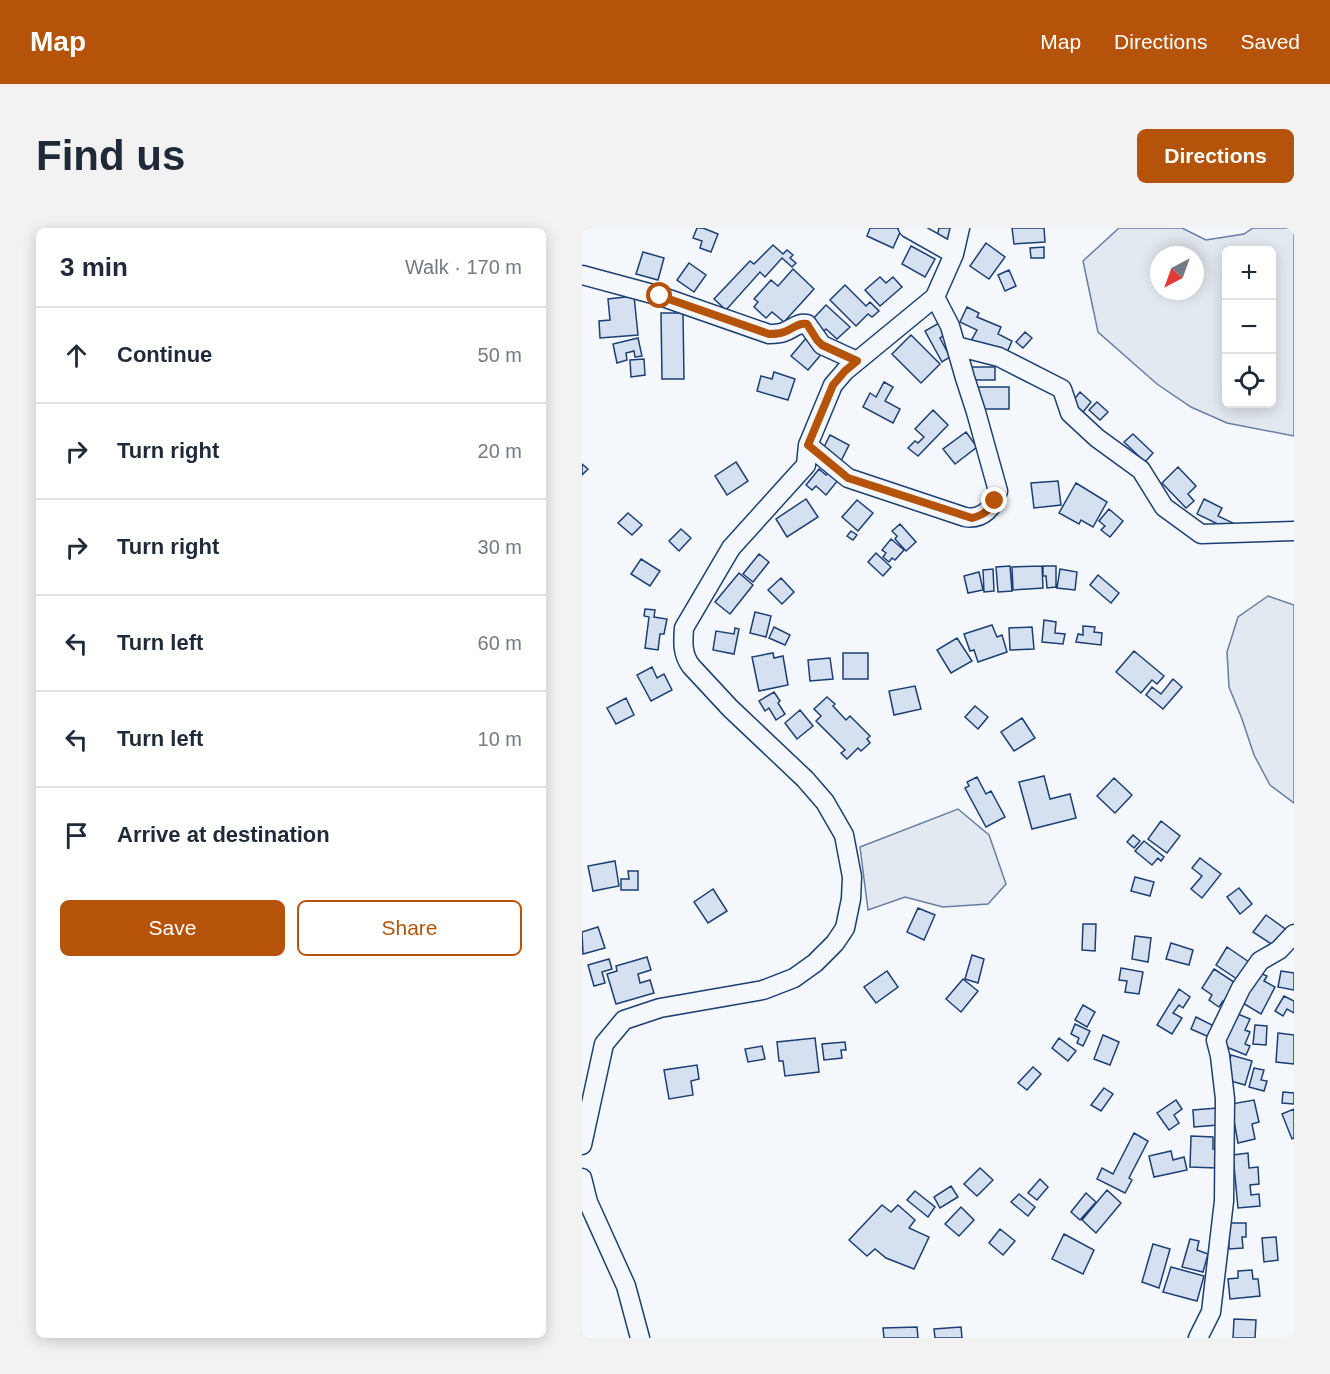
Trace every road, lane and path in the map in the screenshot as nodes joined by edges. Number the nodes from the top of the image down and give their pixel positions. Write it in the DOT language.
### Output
graph roads {
  1 [pos="908,228"];
  2 [pos="960,228"];
  3 [pos="954,254"];
  4 [pos="582,275"];
  5 [pos="935,297"];
  6 [pos="956,346"];
  7 [pos="857,361"];
  8 [pos="808,445"];
  9 [pos="1294,531"];
  10 [pos="1294,934"];
  11 [pos="582,1145"];
  12 [pos="582,1178"];
  13 [pos="640,1338"];
  14 [pos="1198,1338"];
  1 -- 3 [label="street"];
  2 -- 3 [label="street"];
  3 -- 5 [label="street"];
  4 -- 7 [label="street"];
  5 -- 6 [label="street"];
  5 -- 7 [label="street"];
  6 -- 8 [label="street"];
  6 -- 9 [label="street"];
  7 -- 8 [label="street"];
  8 -- 11 [label="street"];
  10 -- 14 [label="street"];
  12 -- 13 [label="street"];
}
